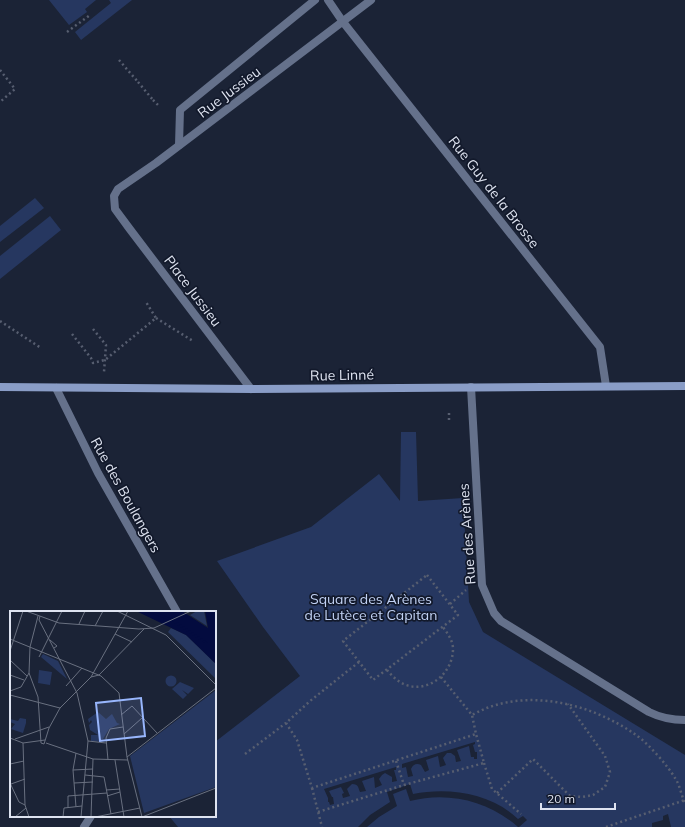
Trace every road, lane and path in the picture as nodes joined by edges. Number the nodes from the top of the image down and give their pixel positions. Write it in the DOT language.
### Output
graph roads {
  1 [pos="315,0"];
  2 [pos="328,0"];
  3 [pos="371,0"];
  4 [pos="90,14"];
  5 [pos="343,22"];
  6 [pos="68,32"];
  7 [pos="119,60"];
  8 [pos="0,70"];
  9 [pos="0,102"];
  10 [pos="160,107"];
  11 [pos="179,145"];
  12 [pos="115,209"];
  13 [pos="146,302"];
  14 [pos="156,318"];
  15 [pos="0,321"];
  16 [pos="93,329"];
  17 [pos="72,334"];
  18 [pos="196,343"];
  19 [pos="41,348"];
  20 [pos="105,360"];
  21 [pos="104,372"];
  22 [pos="606,386"];
  23 [pos="685,386"];
  24 [pos="0,387"];
  25 [pos="471,387"];
  26 [pos="56,388"];
  27 [pos="251,389"];
  28 [pos="450,411"];
  29 [pos="449,420"];
  30 [pos="176,611"];
  31 [pos="443,627"];
  32 [pos="360,662"];
  33 [pos="386,670"];
  34 [pos="441,677"];
  35 [pos="568,704"];
  36 [pos="472,715"];
  37 [pos="685,720"];
  38 [pos="286,723"];
  39 [pos="476,734"];
  40 [pos="245,754"];
  41 [pos="396,761"];
  42 [pos="484,763"];
  43 [pos="404,785"];
  44 [pos="312,788"];
  45 [pos="497,793"];
  46 [pos="685,801"];
  47 [pos="318,812"];
  48 [pos="521,814"];
  49 [pos="90,817"];
  50 [pos="84,827"];
  51 [pos="322,827"];
  52 [pos="606,827"];
  1 -- 11 [label="street"];
  2 -- 5 [label="street, Rue Guy de la Brosse"];
  3 -- 5 [label="street, Rue Jussieu"];
  4 -- 6 [label="path"];
  5 -- 11 [label="street, Rue Jussieu"];
  5 -- 22 [label="street, Rue Guy de la Brosse"];
  7 -- 10 [label="path, bridge"];
  8 -- 9 [label="path"];
  11 -- 12 [label="street, Rue Jussieu"];
  12 -- 27 [label="street, Place Jussieu"];
  13 -- 14 [label="path"];
  14 -- 18 [label="path"];
  14 -- 20 [label="path"];
  15 -- 19 [label="path"];
  16 -- 20 [label="path"];
  17 -- 20 [label="path"];
  20 -- 21 [label="path"];
  22 -- 23 [label="street, Rue Linné"];
  22 -- 25 [label="street, Rue Linné"];
  24 -- 26 [label="street, Rue Linné"];
  25 -- 27 [label="street, Rue Linné"];
  25 -- 37 [label="street, Rue des Arènes"];
  26 -- 27 [label="street, Rue Linné"];
  26 -- 30 [label="street, Rue des Boulangers"];
  28 -- 29 [label="path"];
  31 -- 32 [label="path"];
  31 -- 33 [label="path"];
  31 -- 34 [label="path"];
  32 -- 33 [label="path"];
  32 -- 38 [label="path"];
  33 -- 34 [label="path"];
  34 -- 36 [label="path"];
  35 -- 36 [label="path"];
  35 -- 45 [label="path"];
  35 -- 46 [label="path"];
  36 -- 39 [label="path"];
  38 -- 40 [label="path"];
  38 -- 44 [label="path"];
  39 -- 41 [label="path"];
  39 -- 42 [label="path"];
  41 -- 43 [label="path"];
  41 -- 44 [label="path"];
  42 -- 43 [label="path"];
  42 -- 45 [label="path"];
  43 -- 47 [label="path"];
  44 -- 47 [label="path"];
  45 -- 48 [label="path"];
  46 -- 52 [label="path"];
  47 -- 51 [label="path"];
  49 -- 50 [label="street"];
}
